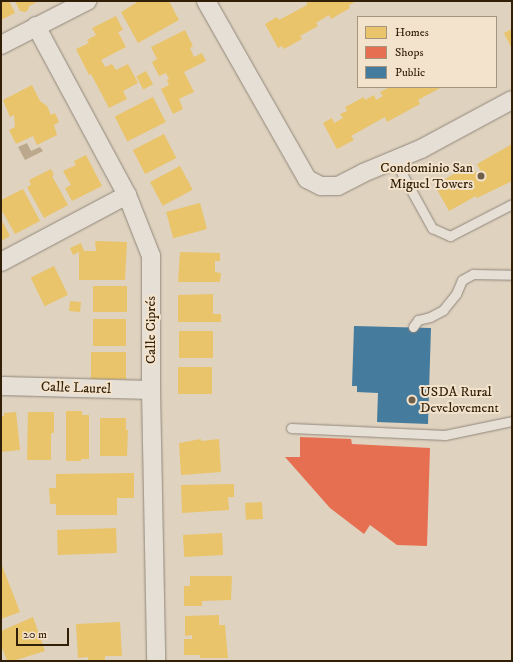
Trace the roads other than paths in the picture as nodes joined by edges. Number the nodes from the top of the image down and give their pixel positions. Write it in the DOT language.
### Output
graph roads {
  1 [pos="87,1"];
  2 [pos="206,1"];
  3 [pos="36,26"];
  4 [pos="1,45"];
  5 [pos="512,100"];
  6 [pos="395,161"];
  7 [pos="127,194"];
  8 [pos="512,204"];
  9 [pos="1,262"];
  10 [pos="512,275"];
  11 [pos="413,327"];
  12 [pos="1,386"];
  13 [pos="151,390"];
  14 [pos="512,421"];
  15 [pos="291,428"];
  16 [pos="156,661"];
  1 -- 3 [label="street"];
  2 -- 6 [label="street"];
  3 -- 4 [label="street"];
  3 -- 7 [label="street, Calle Ciprés"];
  5 -- 6 [label="street"];
  6 -- 8 [label="lane"];
  7 -- 9 [label="street"];
  7 -- 13 [label="street, Calle Ciprés"];
  10 -- 11 [label="lane"];
  12 -- 13 [label="street, Calle Laurel"];
  13 -- 16 [label="street, Calle Ciprés"];
  14 -- 15 [label="lane"];
}
